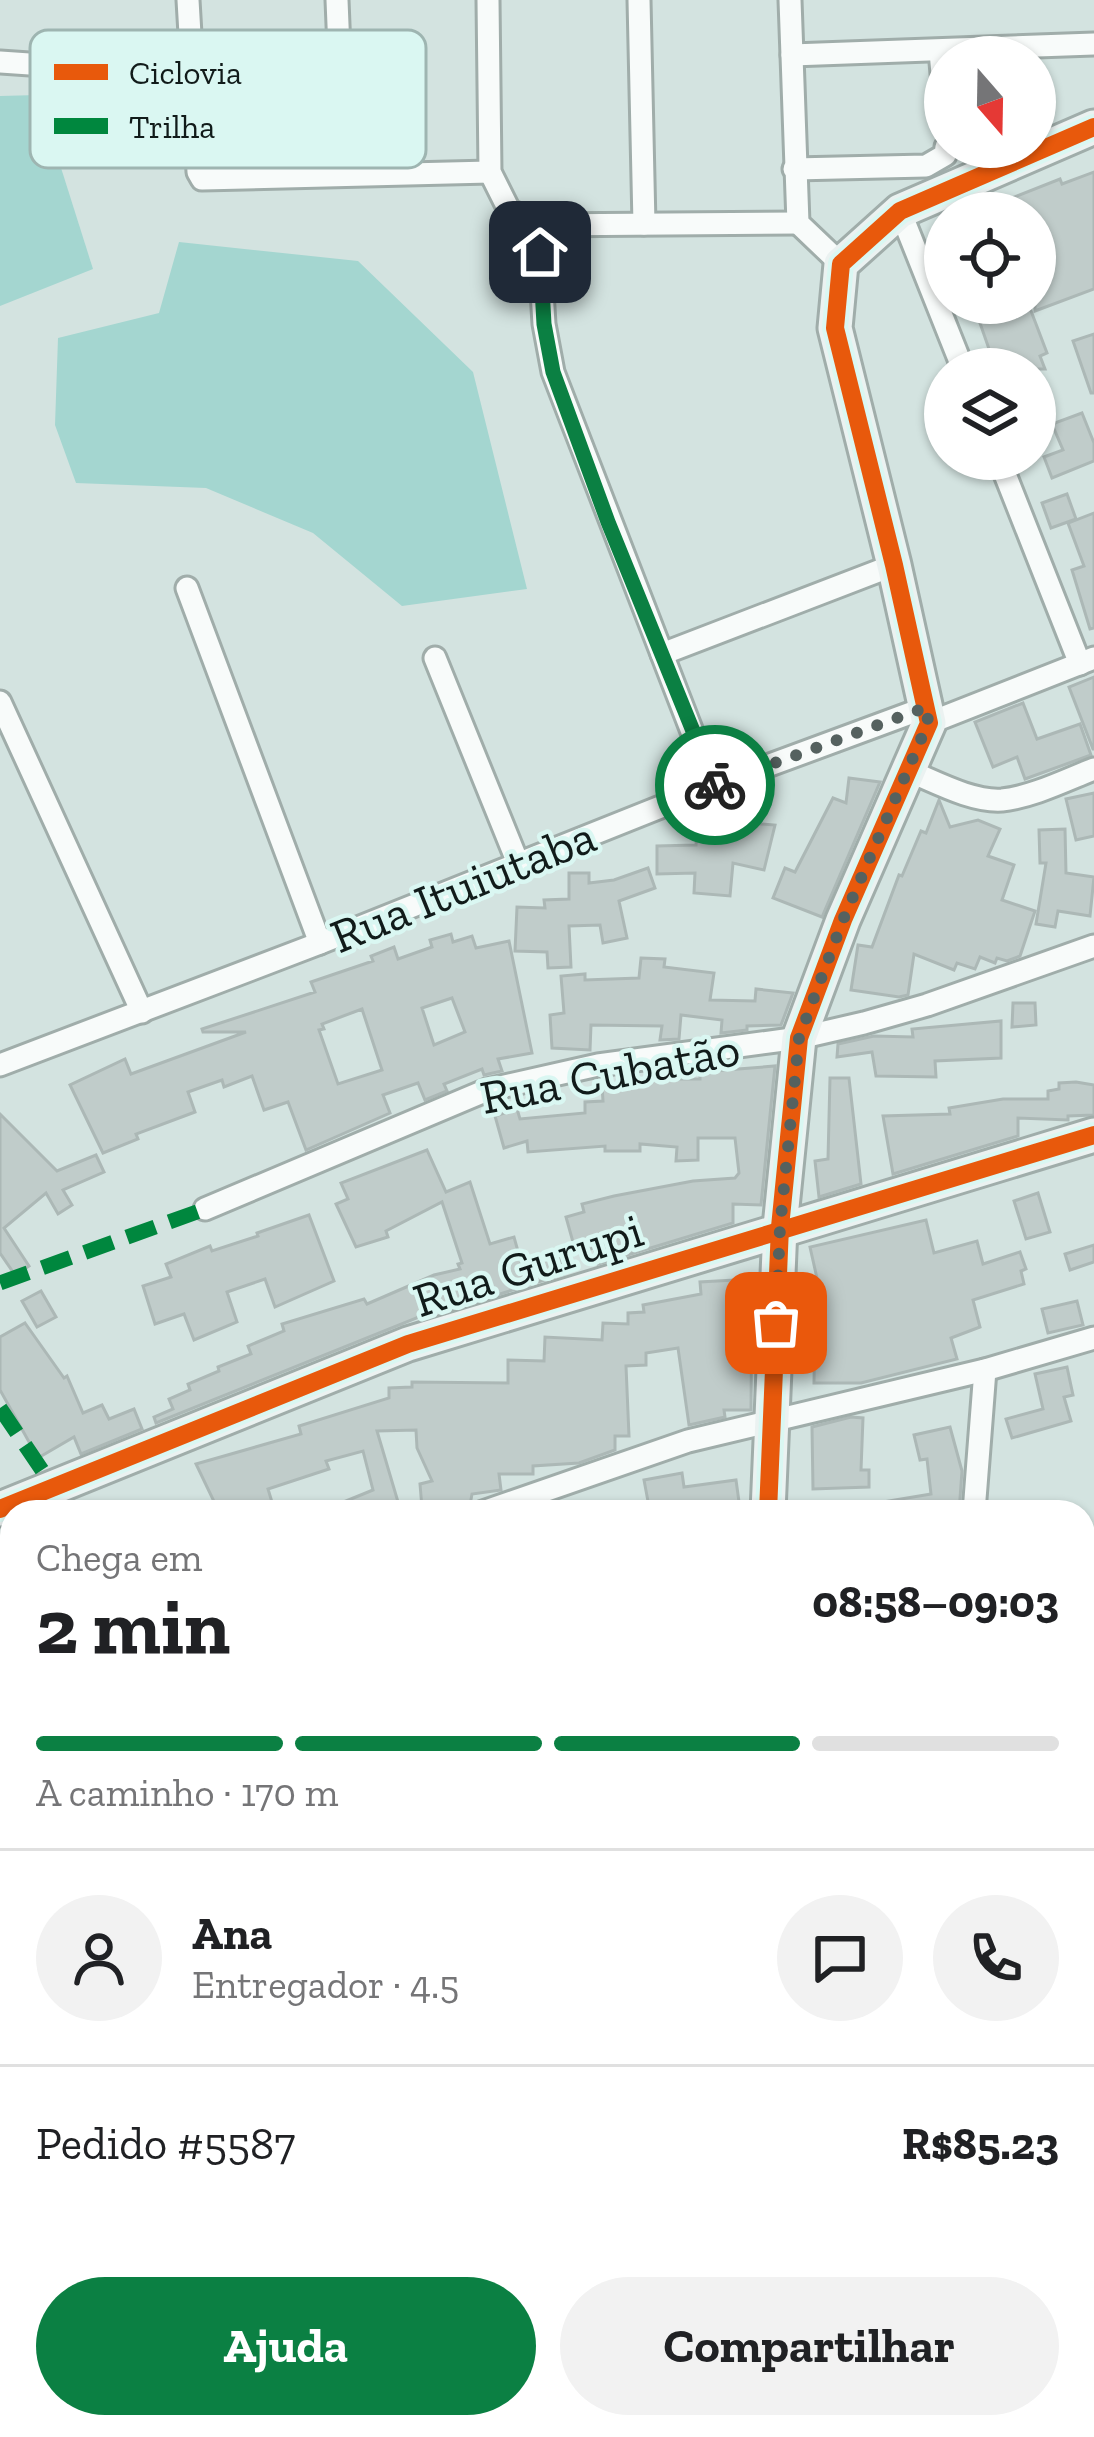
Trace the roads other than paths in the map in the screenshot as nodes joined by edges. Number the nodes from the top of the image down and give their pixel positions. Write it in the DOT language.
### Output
graph roads {
  1 [pos="188,0"];
  2 [pos="337,0"];
  3 [pos="488,0"];
  4 [pos="639,0"];
  5 [pos="790,0"];
  6 [pos="189,30"];
  7 [pos="338,30"];
  8 [pos="1094,44"];
  9 [pos="1056,46"];
  10 [pos="924,51"];
  11 [pos="792,55"];
  12 [pos="0,62"];
  13 [pos="30,64"];
  14 [pos="1094,127"];
  15 [pos="924,166"];
  16 [pos="198,168"];
  17 [pos="344,168"];
  18 [pos="794,169"];
  19 [pos="490,172"];
  20 [pos="344,173"];
  21 [pos="900,212"];
  22 [pos="798,223"];
  23 [pos="644,224"];
  24 [pos="538,225"];
  25 [pos="841,265"];
  26 [pos="955,348"];
  27 [pos="1008,480"];
  28 [pos="894,566"];
  29 [pos="187,588"];
  30 [pos="662,654"];
  31 [pos="435,658"];
  32 [pos="1087,661"];
  33 [pos="0,702"];
  34 [pos="928,715"];
  35 [pos="1094,769"];
  36 [pos="909,771"];
  37 [pos="713,786"];
  38 [pos="518,863"];
  39 [pos="320,943"];
  40 [pos="1094,946"];
  41 [pos="142,1012"];
  42 [pos="799,1038"];
  43 [pos="0,1065"];
  44 [pos="1094,1135"];
  45 [pos="205,1209"];
  46 [pos="780,1227"];
  47 [pos="1094,1338"];
  48 [pos="985,1370"];
  49 [pos="772,1418"];
  50 [pos="22,1500"];
  51 [pos="518,1500"];
  52 [pos="769,1500"];
  53 [pos="975,1500"];
  1 -- 6 [label="street"];
  2 -- 7 [label="street"];
  3 -- 19 [label="street"];
  4 -- 23 [label="street"];
  5 -- 11 [label="street"];
  8 -- 9 [label="street"];
  10 -- 11 [label="street"];
  11 -- 18 [label="street"];
  12 -- 13 [label="street"];
  14 -- 21 [label="street"];
  15 -- 18 [label="street"];
  16 -- 20 [label="street"];
  17 -- 20 [label="street"];
  18 -- 22 [label="street"];
  19 -- 20 [label="street"];
  19 -- 24 [label="street"];
  21 -- 25 [label="street"];
  21 -- 26 [label="street"];
  22 -- 23 [label="street"];
  22 -- 25 [label="street"];
  23 -- 24 [label="street"];
  24 -- 30 [label="street"];
  25 -- 28 [label="street"];
  27 -- 32 [label="street"];
  28 -- 30 [label="street"];
  28 -- 34 [label="street"];
  29 -- 39 [label="street"];
  30 -- 37 [label="street"];
  31 -- 38 [label="street"];
  32 -- 34 [label="street, Rua Ituiutaba"];
  33 -- 41 [label="street"];
  34 -- 36 [label="street"];
  34 -- 37 [label="street, Rua Ituiutaba"];
  35 -- 36 [label="street"];
  36 -- 42 [label="street"];
  37 -- 38 [label="street, Rua Ituiutaba"];
  38 -- 39 [label="street, Rua Ituiutaba"];
  39 -- 41 [label="street, Rua Ituiutaba"];
  40 -- 42 [label="street, Rua Cubatão"];
  41 -- 43 [label="street, Rua Ituiutaba"];
  42 -- 45 [label="street, Rua Cubatão"];
  42 -- 46 [label="street"];
  44 -- 46 [label="street, Rua Gurupi"];
  46 -- 49 [label="street"];
  46 -- 50 [label="street, Rua Gurupi"];
  47 -- 48 [label="street"];
  48 -- 49 [label="street"];
  48 -- 53 [label="street"];
  49 -- 51 [label="street"];
  49 -- 52 [label="street"];
}
